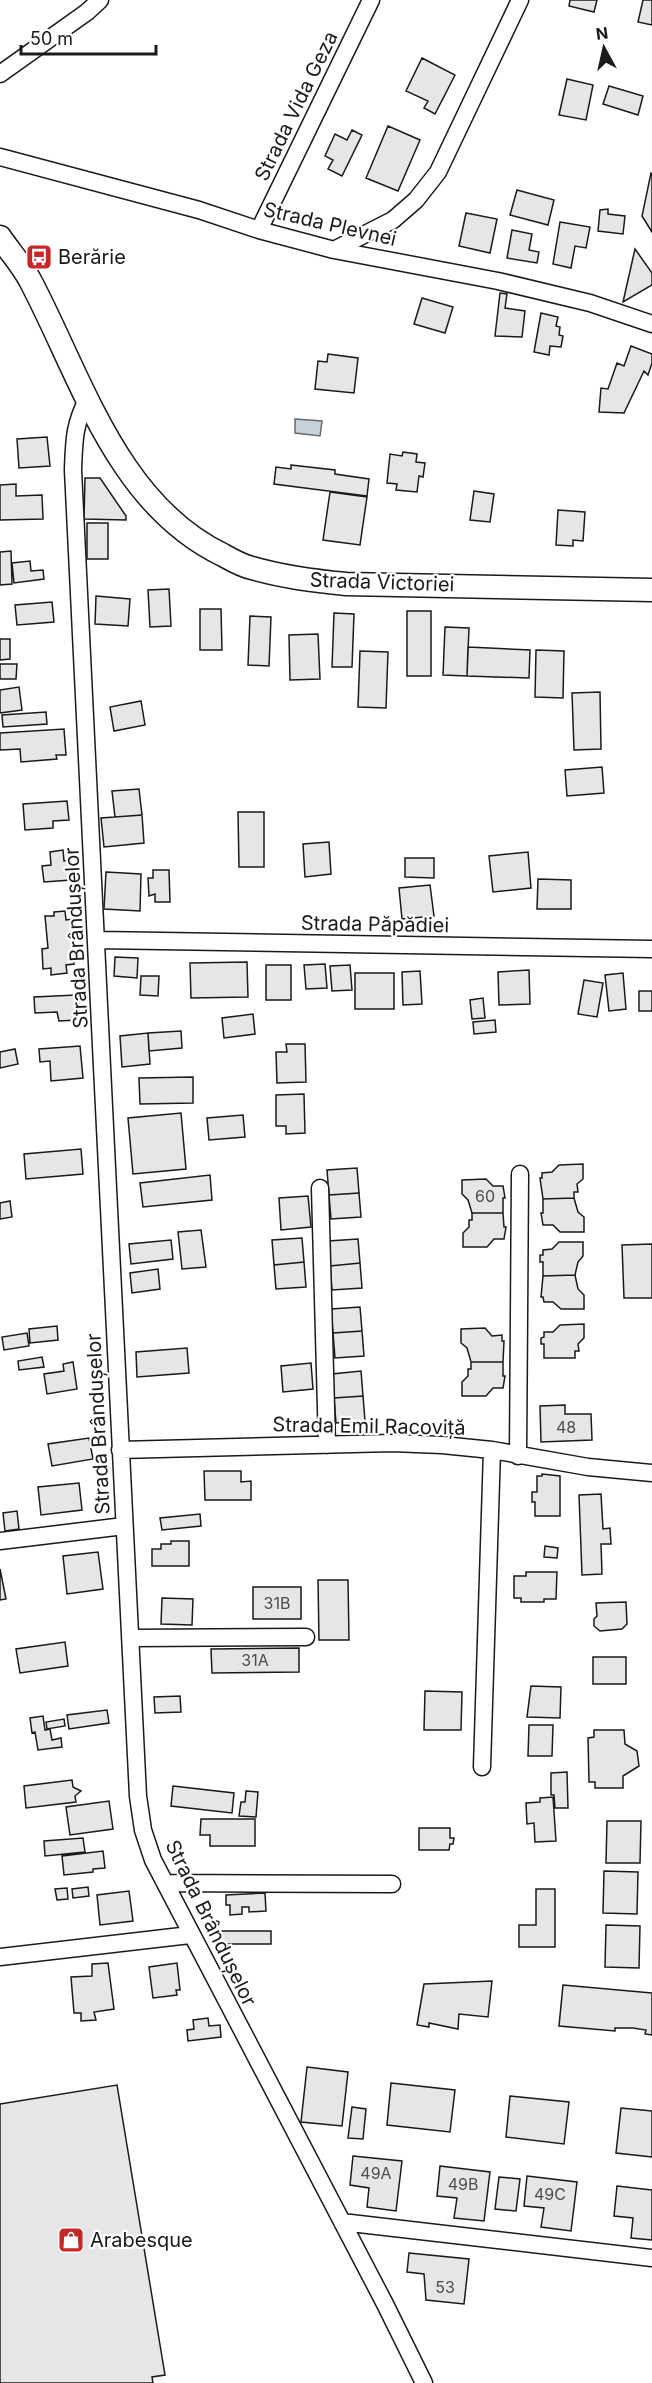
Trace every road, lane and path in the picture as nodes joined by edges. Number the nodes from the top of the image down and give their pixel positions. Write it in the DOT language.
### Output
graph roads {
  1 [pos="99,0"];
  2 [pos="371,0"];
  3 [pos="520,0"];
  4 [pos="0,74"];
  5 [pos="0,157"];
  6 [pos="259,230"];
  7 [pos="0,237"];
  8 [pos="334,250"];
  9 [pos="652,324"];
  10 [pos="88,398"];
  11 [pos="652,590"];
  12 [pos="98,940"];
  13 [pos="652,950"];
  14 [pos="520,1174"];
  15 [pos="320,1188"];
  16 [pos="327,1445"];
  17 [pos="120,1450"];
  18 [pos="492,1450"];
  19 [pos="518,1456"];
  20 [pos="652,1473"];
  21 [pos="124,1526"];
  22 [pos="0,1541"];
  23 [pos="306,1637"];
  24 [pos="130,1638"];
  25 [pos="482,1767"];
  26 [pos="165,1883"];
  27 [pos="392,1884"];
  28 [pos="190,1935"];
  29 [pos="0,1958"];
  30 [pos="342,2222"];
  31 [pos="652,2258"];
  32 [pos="424,2383"];
  1 -- 4 [label="street"];
  2 -- 6 [label="street, Strada Vida Geza"];
  3 -- 8 [label="street"];
  5 -- 6 [label="street, Strada Plevnei"];
  6 -- 8 [label="street, Strada Plevnei"];
  7 -- 10 [label="street, Strada Victoriei"];
  8 -- 9 [label="street, Strada Plevnei"];
  10 -- 11 [label="street, Strada Victoriei"];
  10 -- 12 [label="street, Strada Brândușelor"];
  12 -- 13 [label="street, Strada Păpădiei"];
  12 -- 17 [label="street, Strada Brândușelor"];
  14 -- 19 [label="street"];
  15 -- 16 [label="street"];
  16 -- 17 [label="street, Strada Emil Racoviță"];
  16 -- 18 [label="street, Strada Emil Racoviță"];
  17 -- 21 [label="street, Strada Brândușelor"];
  18 -- 19 [label="street, Strada Emil Racoviță"];
  18 -- 25 [label="street"];
  19 -- 20 [label="street, Strada Emil Racoviță"];
  21 -- 22 [label="street"];
  21 -- 24 [label="street, Strada Brândușelor"];
  23 -- 24 [label="street"];
  24 -- 26 [label="street, Strada Brândușelor"];
  26 -- 27 [label="street"];
  26 -- 28 [label="street, Strada Brândușelor"];
  28 -- 29 [label="street"];
  28 -- 30 [label="street, Strada Brândușelor"];
  30 -- 31 [label="street"];
  30 -- 32 [label="street, Strada Brândușelor"];
}
